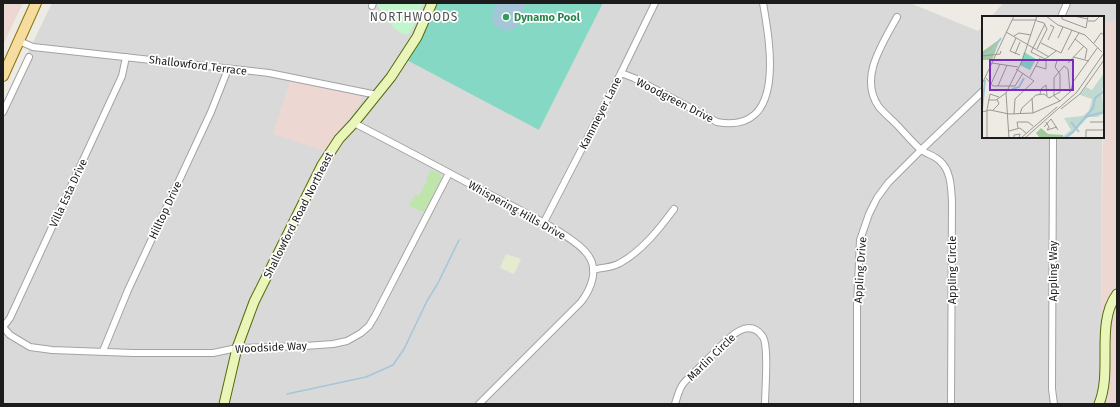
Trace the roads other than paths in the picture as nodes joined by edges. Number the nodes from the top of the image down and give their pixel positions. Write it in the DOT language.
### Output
graph roads {
  1 [pos="36,3"];
  2 [pos="432,3"];
  3 [pos="656,3"];
  4 [pos="763,3"];
  5 [pos="1067,3"];
  6 [pos="1061,16"];
  7 [pos="897,17"];
  8 [pos="19,41"];
  9 [pos="29,57"];
  10 [pos="126,57"];
  11 [pos="228,69"];
  12 [pos="621,73"];
  13 [pos="3,76"];
  14 [pos="982,92"];
  15 [pos="377,95"];
  16 [pos="3,112"];
  17 [pos="354,122"];
  18 [pos="1053,138"];
  19 [pos="921,150"];
  20 [pos="449,173"];
  21 [pos="674,209"];
  22 [pos="544,222"];
  23 [pos="593,270"];
  24 [pos="1117,294"];
  25 [pos="3,327"];
  26 [pos="237,348"];
  27 [pos="102,351"];
  28 [pos="224,404"];
  29 [pos="479,404"];
  30 [pos="675,404"];
  31 [pos="765,404"];
  32 [pos="857,404"];
  33 [pos="951,404"];
  34 [pos="1054,404"];
  35 [pos="1099,404"];
  1 -- 8 [label="main road"];
  2 -- 15 [label="street, Shallowford Road Northeast"];
  3 -- 12 [label="street, Kammeyer Lane"];
  4 -- 12 [label="street, Woodgreen Drive"];
  5 -- 6 [label="street"];
  7 -- 19 [label="street, Appling Circle"];
  8 -- 10 [label="street, Shallowford Terrace"];
  8 -- 13 [label="main road"];
  9 -- 16 [label="street"];
  10 -- 11 [label="street, Shallowford Terrace"];
  10 -- 25 [label="street, Villa Esta Drive"];
  11 -- 15 [label="street, Shallowford Terrace"];
  11 -- 27 [label="street, Hilltop Drive"];
  12 -- 22 [label="street, Kammeyer Lane"];
  14 -- 19 [label="street, Appling Drive"];
  15 -- 17 [label="street, Shallowford Road Northeast"];
  17 -- 20 [label="street, Whispering Hills Drive"];
  17 -- 26 [label="street, Shallowford Road Northeast"];
  18 -- 34 [label="street, Appling Way"];
  19 -- 32 [label="street, Appling Drive"];
  19 -- 33 [label="street, Appling Circle"];
  20 -- 22 [label="street, Whispering Hills Drive"];
  20 -- 26 [label="street, Woodside Way"];
  21 -- 23 [label="street"];
  22 -- 23 [label="street, Whispering Hills Drive"];
  23 -- 29 [label="street"];
  24 -- 35 [label="street"];
  25 -- 27 [label="street, Woodside Way"];
  26 -- 27 [label="street, Woodside Way"];
  26 -- 28 [label="street, Shallowford Road Northeast"];
  30 -- 31 [label="street, Marlin Circle"];
}
